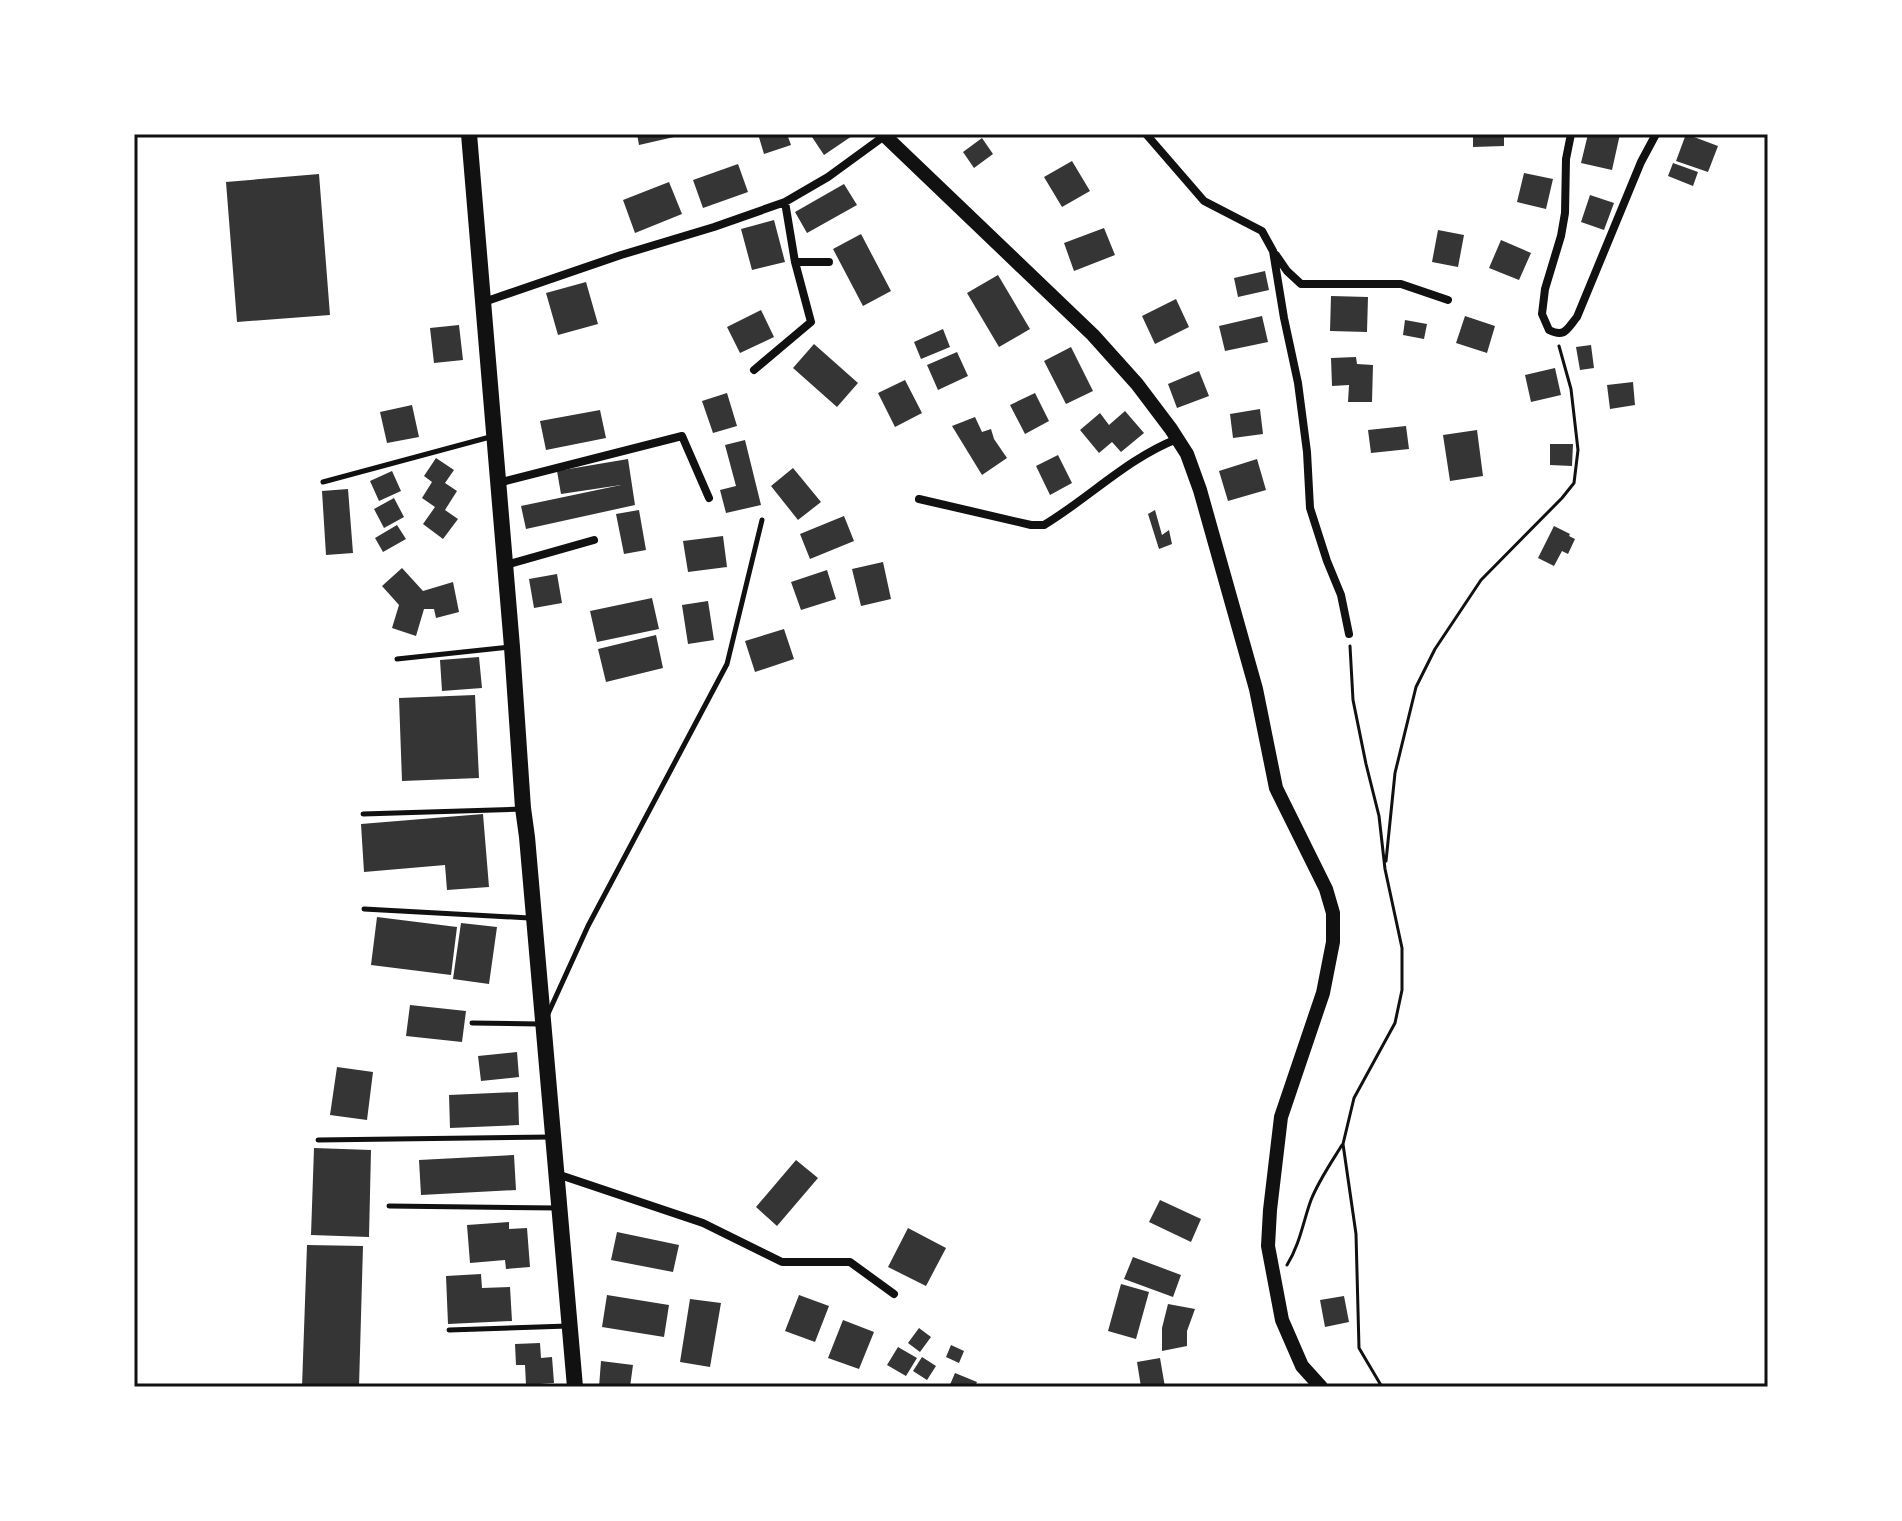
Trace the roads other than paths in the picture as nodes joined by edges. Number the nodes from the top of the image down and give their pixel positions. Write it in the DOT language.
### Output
graph roads {
  1 [pos="469,134"];
  2 [pos="886,134"];
  3 [pos="1146,134"];
  4 [pos="1571,134"];
  5 [pos="1656,134"];
  6 [pos="785,202"];
  7 [pos="1273,251"];
  8 [pos="795,262"];
  9 [pos="829,262"];
  10 [pos="1448,300"];
  11 [pos="484,302"];
  12 [pos="754,370"];
  13 [pos="495,436"];
  14 [pos="1177,439"];
  15 [pos="323,482"];
  16 [pos="498,483"];
  17 [pos="709,498"];
  18 [pos="919,499"];
  19 [pos="762,520"];
  20 [pos="594,540"];
  21 [pos="505,565"];
  22 [pos="1349,634"];
  23 [pos="512,647"];
  24 [pos="397,659"];
  25 [pos="523,808"];
  26 [pos="363,814"];
  27 [pos="364,909"];
  28 [pos="534,918"];
  29 [pos="472,1023"];
  30 [pos="543,1024"];
  31 [pos="553,1137"];
  32 [pos="318,1140"];
  33 [pos="556,1174"];
  34 [pos="389,1206"];
  35 [pos="559,1208"];
  36 [pos="894,1294"];
  37 [pos="569,1326"];
  38 [pos="449,1330"];
  39 [pos="575,1387"];
  40 [pos="1321,1387"];
  1 -- 11 [label="main road"];
  2 -- 6 [label="street"];
  2 -- 14 [label="street"];
  3 -- 7 [label="street"];
  4 -- 5 [label="street"];
  6 -- 8 [label="street"];
  6 -- 11 [label="street"];
  7 -- 10 [label="street"];
  7 -- 22 [label="street"];
  8 -- 9 [label="street"];
  8 -- 12 [label="street"];
  11 -- 13 [label="main road"];
  13 -- 15 [label="lane"];
  13 -- 16 [label="main road"];
  14 -- 18 [label="street"];
  14 -- 40 [label="street"];
  16 -- 17 [label="street"];
  16 -- 21 [label="main road"];
  19 -- 30 [label="lane"];
  20 -- 21 [label="street"];
  21 -- 23 [label="main road"];
  23 -- 24 [label="lane"];
  23 -- 25 [label="main road"];
  25 -- 26 [label="lane"];
  25 -- 28 [label="main road"];
  27 -- 28 [label="lane"];
  28 -- 30 [label="main road"];
  29 -- 30 [label="lane"];
  30 -- 31 [label="main road"];
  31 -- 32 [label="lane"];
  31 -- 33 [label="main road"];
  33 -- 35 [label="main road"];
  33 -- 36 [label="street"];
  34 -- 35 [label="lane"];
  35 -- 37 [label="main road"];
  37 -- 38 [label="lane"];
  37 -- 39 [label="main road"];
}
